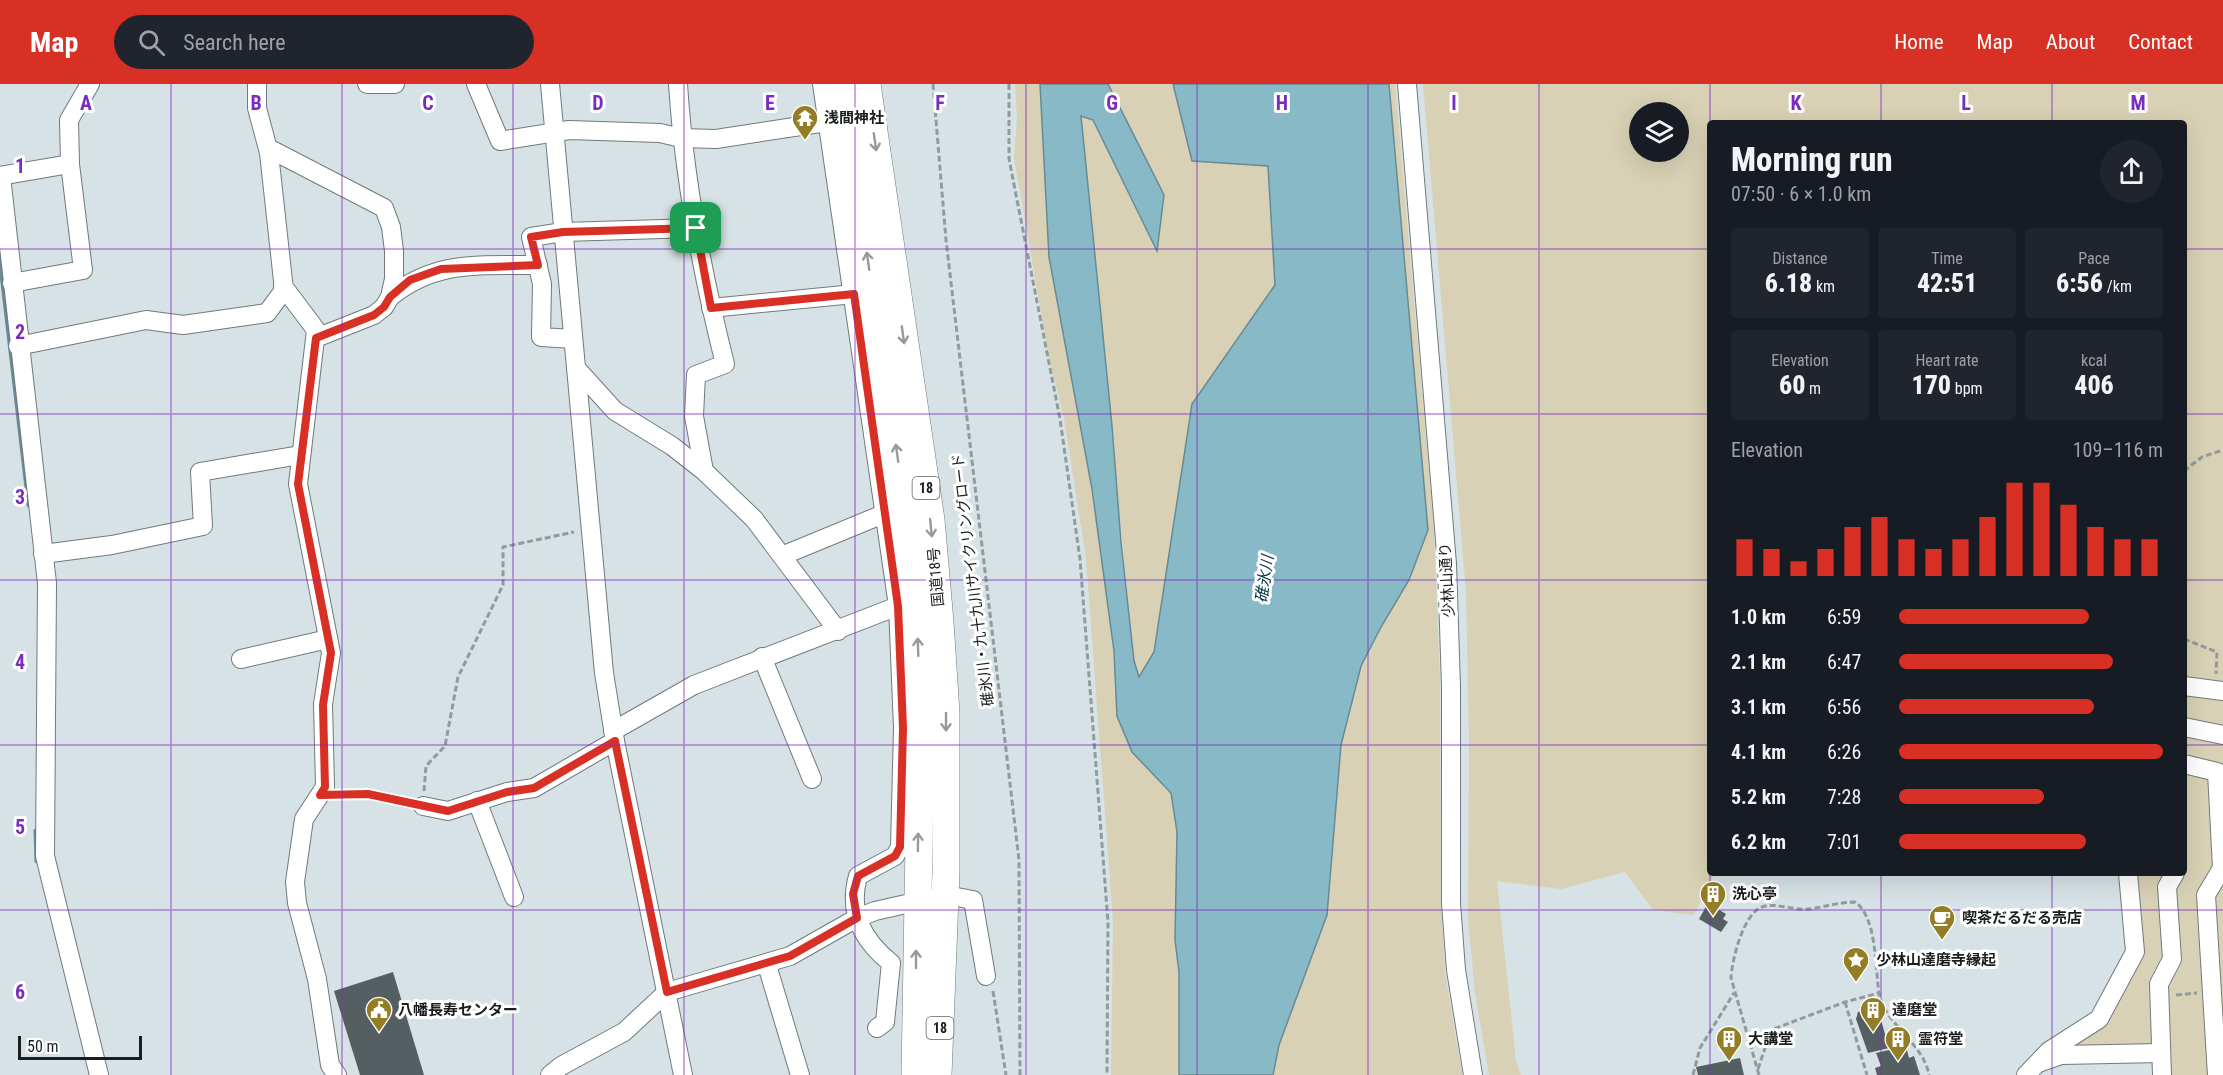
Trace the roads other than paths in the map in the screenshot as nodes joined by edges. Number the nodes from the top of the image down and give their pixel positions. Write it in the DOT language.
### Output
graph roads {
  1 [pos="90,84"];
  2 [pos="256,84"];
  3 [pos="367,84"];
  4 [pos="395,84"];
  5 [pos="476,84"];
  6 [pos="550,84"];
  7 [pos="678,84"];
  8 [pos="822,84"];
  9 [pos="844,84"];
  10 [pos="867,84"];
  11 [pos="1407,84"];
  12 [pos="827,122"];
  13 [pos="554,133"];
  14 [pos="681,138"];
  15 [pos="268,148"];
  16 [pos="70,164"];
  17 [pos="0,176"];
  18 [pos="696,228"];
  19 [pos="563,232"];
  20 [pos="538,265"];
  21 [pos="12,283"];
  22 [pos="283,286"];
  23 [pos="854,294"];
  24 [pos="390,297"];
  25 [pos="711,308"];
  26 [pos="316,338"];
  27 [pos="573,339"];
  28 [pos="18,346"];
  29 [pos="576,368"];
  30 [pos="300,455"];
  31 [pos="704,471"];
  32 [pos="886,513"];
  33 [pos="43,554"];
  34 [pos="784,555"];
  35 [pos="898,606"];
  36 [pos="838,631"];
  37 [pos="328,639"];
  38 [pos="762,657"];
  39 [pos="241,659"];
  40 [pos="2187,686"];
  41 [pos="2219,689"];
  42 [pos="2187,728"];
  43 [pos="2223,735"];
  44 [pos="614,736"];
  45 [pos="2187,765"];
  46 [pos="812,779"];
  47 [pos="477,801"];
  48 [pos="423,806"];
  49 [pos="2128,876"];
  50 [pos="2173,876"];
  51 [pos="946,896"];
  52 [pos="514,897"];
  53 [pos="916,901"];
  54 [pos="857,918"];
  55 [pos="767,965"];
  56 [pos="986,976"];
  57 [pos="667,992"];
  58 [pos="877,1028"];
  59 [pos="2161,1053"];
  60 [pos="2028,1072"];
  61 [pos="99,1075"];
  62 [pos="337,1075"];
  63 [pos="550,1075"];
  64 [pos="683,1075"];
  65 [pos="800,1075"];
  66 [pos="915,1075"];
  67 [pos="938,1075"];
  68 [pos="1473,1075"];
  69 [pos="2162,1075"];
  70 [pos="2217,1075"];
  1 -- 16 [label="street"];
  2 -- 15 [label="street"];
  3 -- 4 [label="street"];
  5 -- 13 [label="street"];
  6 -- 13 [label="street"];
  7 -- 14 [label="street"];
  8 -- 12 [label="street"];
  53 -- 9 [label="highway, 国道18号 / 18, one-way"];
  10 -- 51 [label="highway, 国道18号 / 18, one-way"];
  11 -- 68 [label="street, 少林山通り"];
  12 -- 14 [label="street"];
  12 -- 23 [label="street"];
  13 -- 14 [label="street"];
  13 -- 19 [label="street"];
  14 -- 18 [label="street"];
  15 -- 22 [label="street"];
  15 -- 24 [label="street"];
  16 -- 17 [label="street"];
  16 -- 21 [label="street"];
  17 -- 21 [label="street"];
  18 -- 19 [label="street"];
  18 -- 25 [label="street"];
  19 -- 20 [label="street"];
  19 -- 27 [label="street"];
  20 -- 24 [label="street"];
  20 -- 27 [label="street"];
  21 -- 28 [label="street"];
  22 -- 26 [label="street"];
  22 -- 28 [label="street"];
  23 -- 25 [label="street"];
  23 -- 32 [label="street"];
  24 -- 26 [label="street"];
  25 -- 31 [label="street"];
  26 -- 30 [label="street"];
  27 -- 29 [label="street"];
  28 -- 33 [label="street"];
  29 -- 31 [label="street"];
  29 -- 44 [label="street"];
  30 -- 33 [label="street"];
  30 -- 37 [label="street"];
  31 -- 34 [label="street"];
  32 -- 34 [label="street"];
  32 -- 35 [label="street"];
  33 -- 61 [label="street"];
  34 -- 36 [label="street"];
  35 -- 36 [label="street"];
  35 -- 54 [label="street"];
  36 -- 38 [label="street"];
  37 -- 39 [label="street"];
  37 -- 62 [label="street"];
  38 -- 44 [label="street"];
  38 -- 46 [label="street"];
  40 -- 41 [label="street"];
  42 -- 43 [label="street"];
  44 -- 47 [label="street"];
  44 -- 57 [label="street"];
  45 -- 70 [label="street"];
  47 -- 48 [label="street"];
  47 -- 52 [label="street"];
  49 -- 60 [label="street"];
  50 -- 59 [label="street"];
  51 -- 53 [label="street"];
  51 -- 56 [label="street"];
  51 -- 67 [label="highway, 国道18号 / 18"];
  53 -- 54 [label="street"];
  66 -- 53 [label="highway, 国道18号 / 18, one-way"];
  54 -- 55 [label="street"];
  54 -- 58 [label="street"];
  55 -- 57 [label="street"];
  55 -- 65 [label="street"];
  57 -- 63 [label="street"];
  57 -- 64 [label="street"];
  59 -- 60 [label="street"];
  59 -- 69 [label="street"];
}
